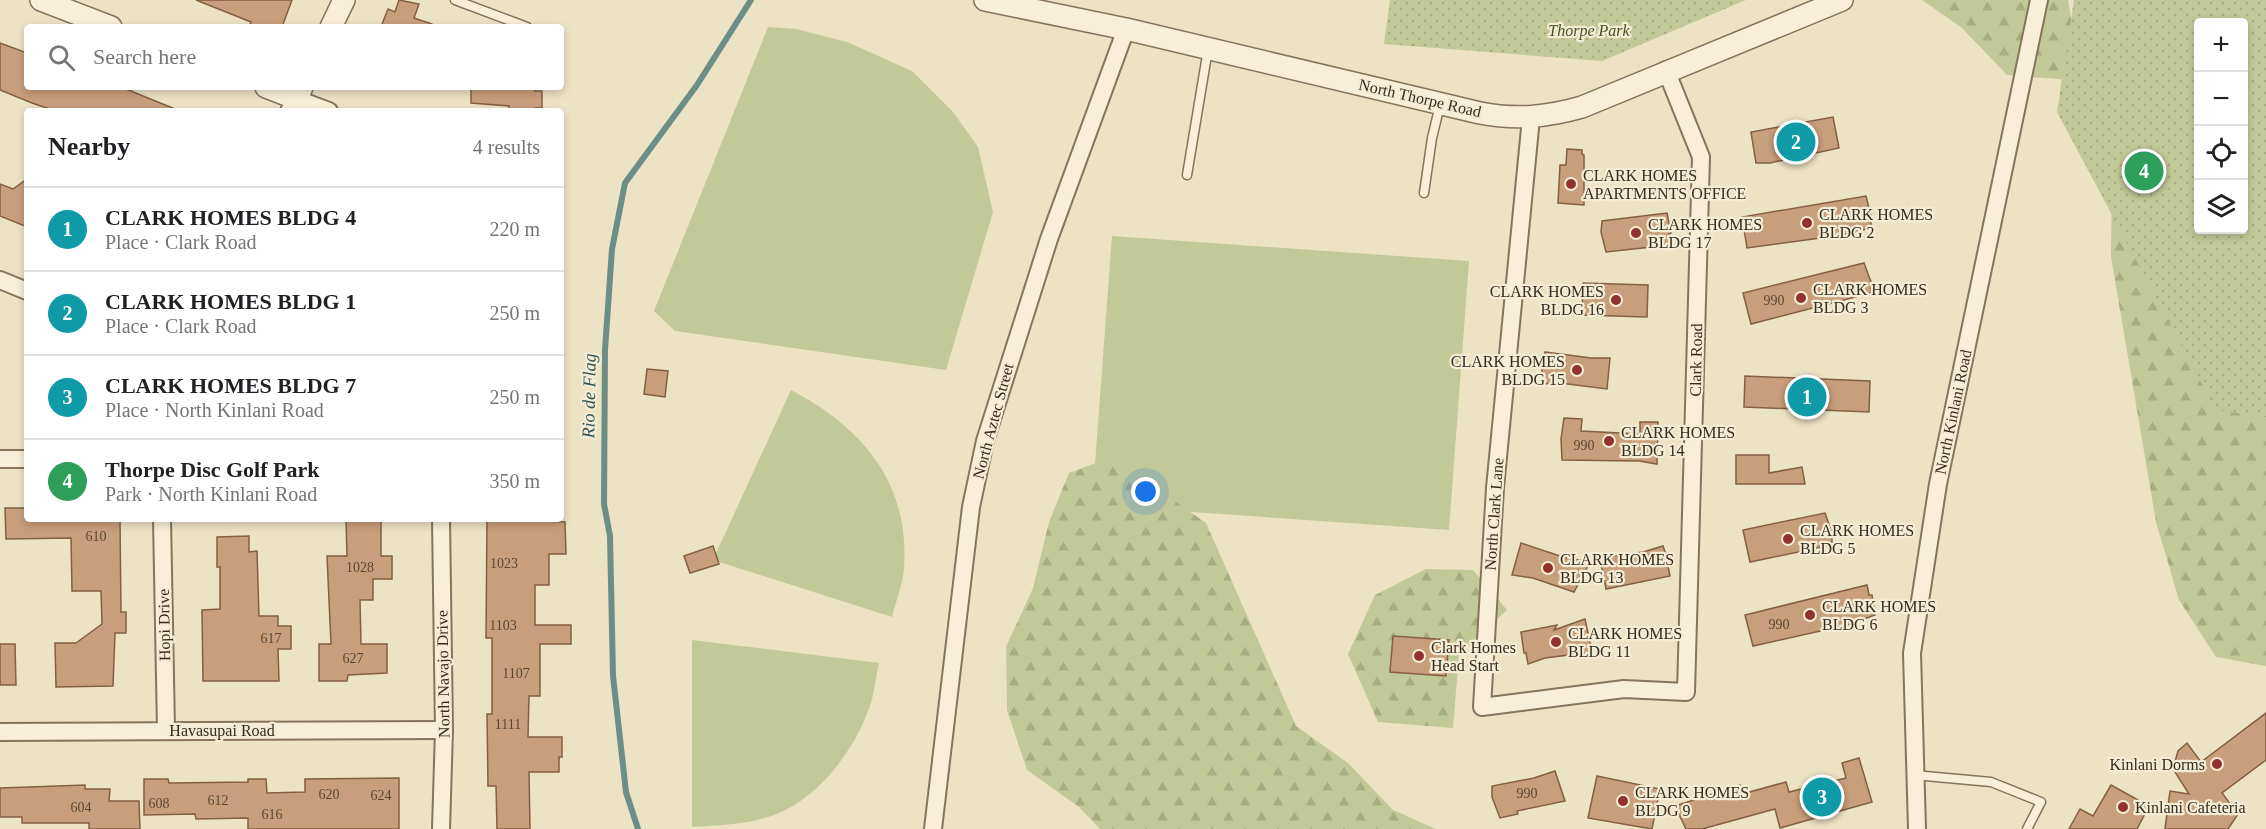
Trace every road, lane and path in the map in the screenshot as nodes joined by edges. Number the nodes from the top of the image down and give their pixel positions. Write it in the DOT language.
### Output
graph roads {
  1 [pos="41,0"];
  2 [pos="344,0"];
  3 [pos="455,0"];
  4 [pos="1842,0"];
  5 [pos="2039,0"];
  6 [pos="994,1"];
  7 [pos="103,24"];
  8 [pos="332,24"];
  9 [pos="518,24"];
  10 [pos="1125,29"];
  11 [pos="1208,49"];
  12 [pos="1666,70"];
  13 [pos="274,90"];
  14 [pos="296,99"];
  15 [pos="1441,104"];
  16 [pos="321,108"];
  17 [pos="1531,118"];
  18 [pos="1187,175"];
  19 [pos="1424,193"];
  20 [pos="0,280"];
  21 [pos="24,290"];
  22 [pos="0,459"];
  23 [pos="24,459"];
  24 [pos="162,522"];
  25 [pos="441,522"];
  26 [pos="1686,692"];
  27 [pos="166,730"];
  28 [pos="444,730"];
  29 [pos="0,732"];
  30 [pos="1914,775"];
  31 [pos="441,829"];
  32 [pos="933,829"];
  33 [pos="1917,829"];
  34 [pos="2027,829"];
  1 -- 7 [label="street"];
  2 -- 8 [label="street"];
  3 -- 9 [label="lane"];
  4 -- 12 [label="street, North Thorpe Road"];
  5 -- 30 [label="street, North Kinlani Road"];
  6 -- 10 [label="street, North Thorpe Road"];
  10 -- 11 [label="street, North Thorpe Road"];
  10 -- 32 [label="street, North Aztec Street"];
  11 -- 15 [label="street, North Thorpe Road"];
  11 -- 18 [label="lane"];
  12 -- 17 [label="street, North Thorpe Road"];
  12 -- 26 [label="street, Clark Road"];
  13 -- 14 [label="street"];
  14 -- 16 [label="street"];
  15 -- 17 [label="street, North Thorpe Road"];
  15 -- 19 [label="lane"];
  17 -- 26 [label="street, North Clark Lane"];
  20 -- 21 [label="street"];
  22 -- 23 [label="street"];
  24 -- 27 [label="street, Hopi Drive"];
  25 -- 28 [label="street, North Navajo Drive"];
  27 -- 28 [label="street, Havasupai Road"];
  27 -- 29 [label="street, Havasupai Road"];
  28 -- 31 [label="street, North Navajo Drive"];
  30 -- 33 [label="street, North Kinlani Road"];
  30 -- 34 [label="lane"];
}
